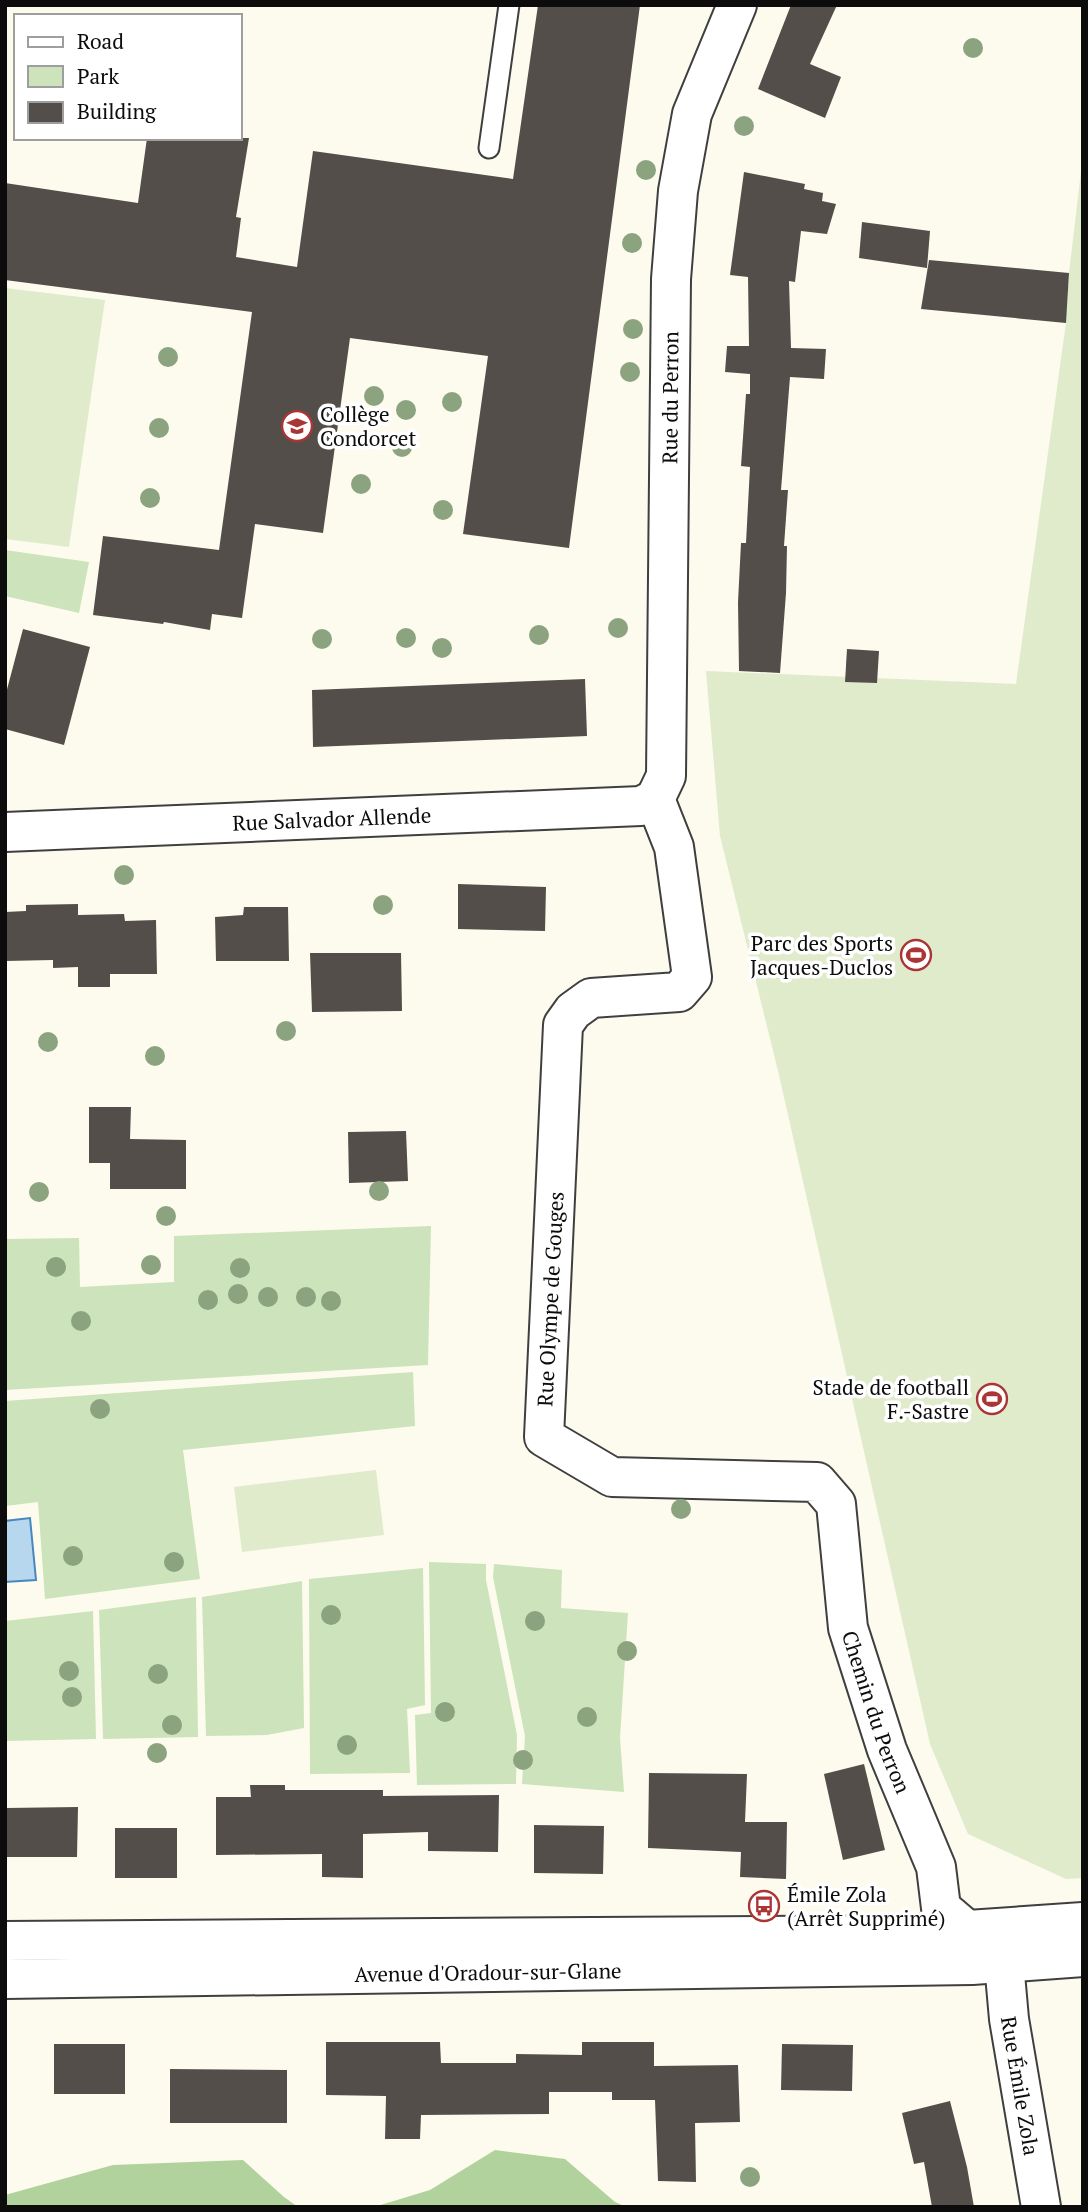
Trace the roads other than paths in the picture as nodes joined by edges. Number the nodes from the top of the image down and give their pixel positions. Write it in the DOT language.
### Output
graph roads {
  1 [pos="509,5"];
  2 [pos="737,5"];
  3 [pos="489,148"];
  4 [pos="656,799"];
  5 [pos="5,832"];
  6 [pos="817,1482"];
  7 [pos="1083,1922"];
  8 [pos="5,1941"];
  9 [pos="971,1942"];
  10 [pos="1083,1957"];
  11 [pos="5,1979"];
  12 [pos="1041,2207"];
  1 -- 3 [label="lane"];
  2 -- 4 [label="street, Rue du Perron"];
  4 -- 5 [label="street, Rue Salvador Allende"];
  4 -- 6 [label="street, Rue Olympe de Gouges"];
  6 -- 9 [label="street, Chemin du Perron"];
  7 -- 9 [label="street, Avenue d'Oradour-sur-Glane"];
  8 -- 9 [label="street, Avenue d'Oradour-sur-Glane"];
  9 -- 10 [label="street, Avenue d'Oradour-sur-Glane"];
  9 -- 11 [label="street, Avenue d'Oradour-sur-Glane"];
  9 -- 12 [label="street, Rue Émile Zola"];
}
